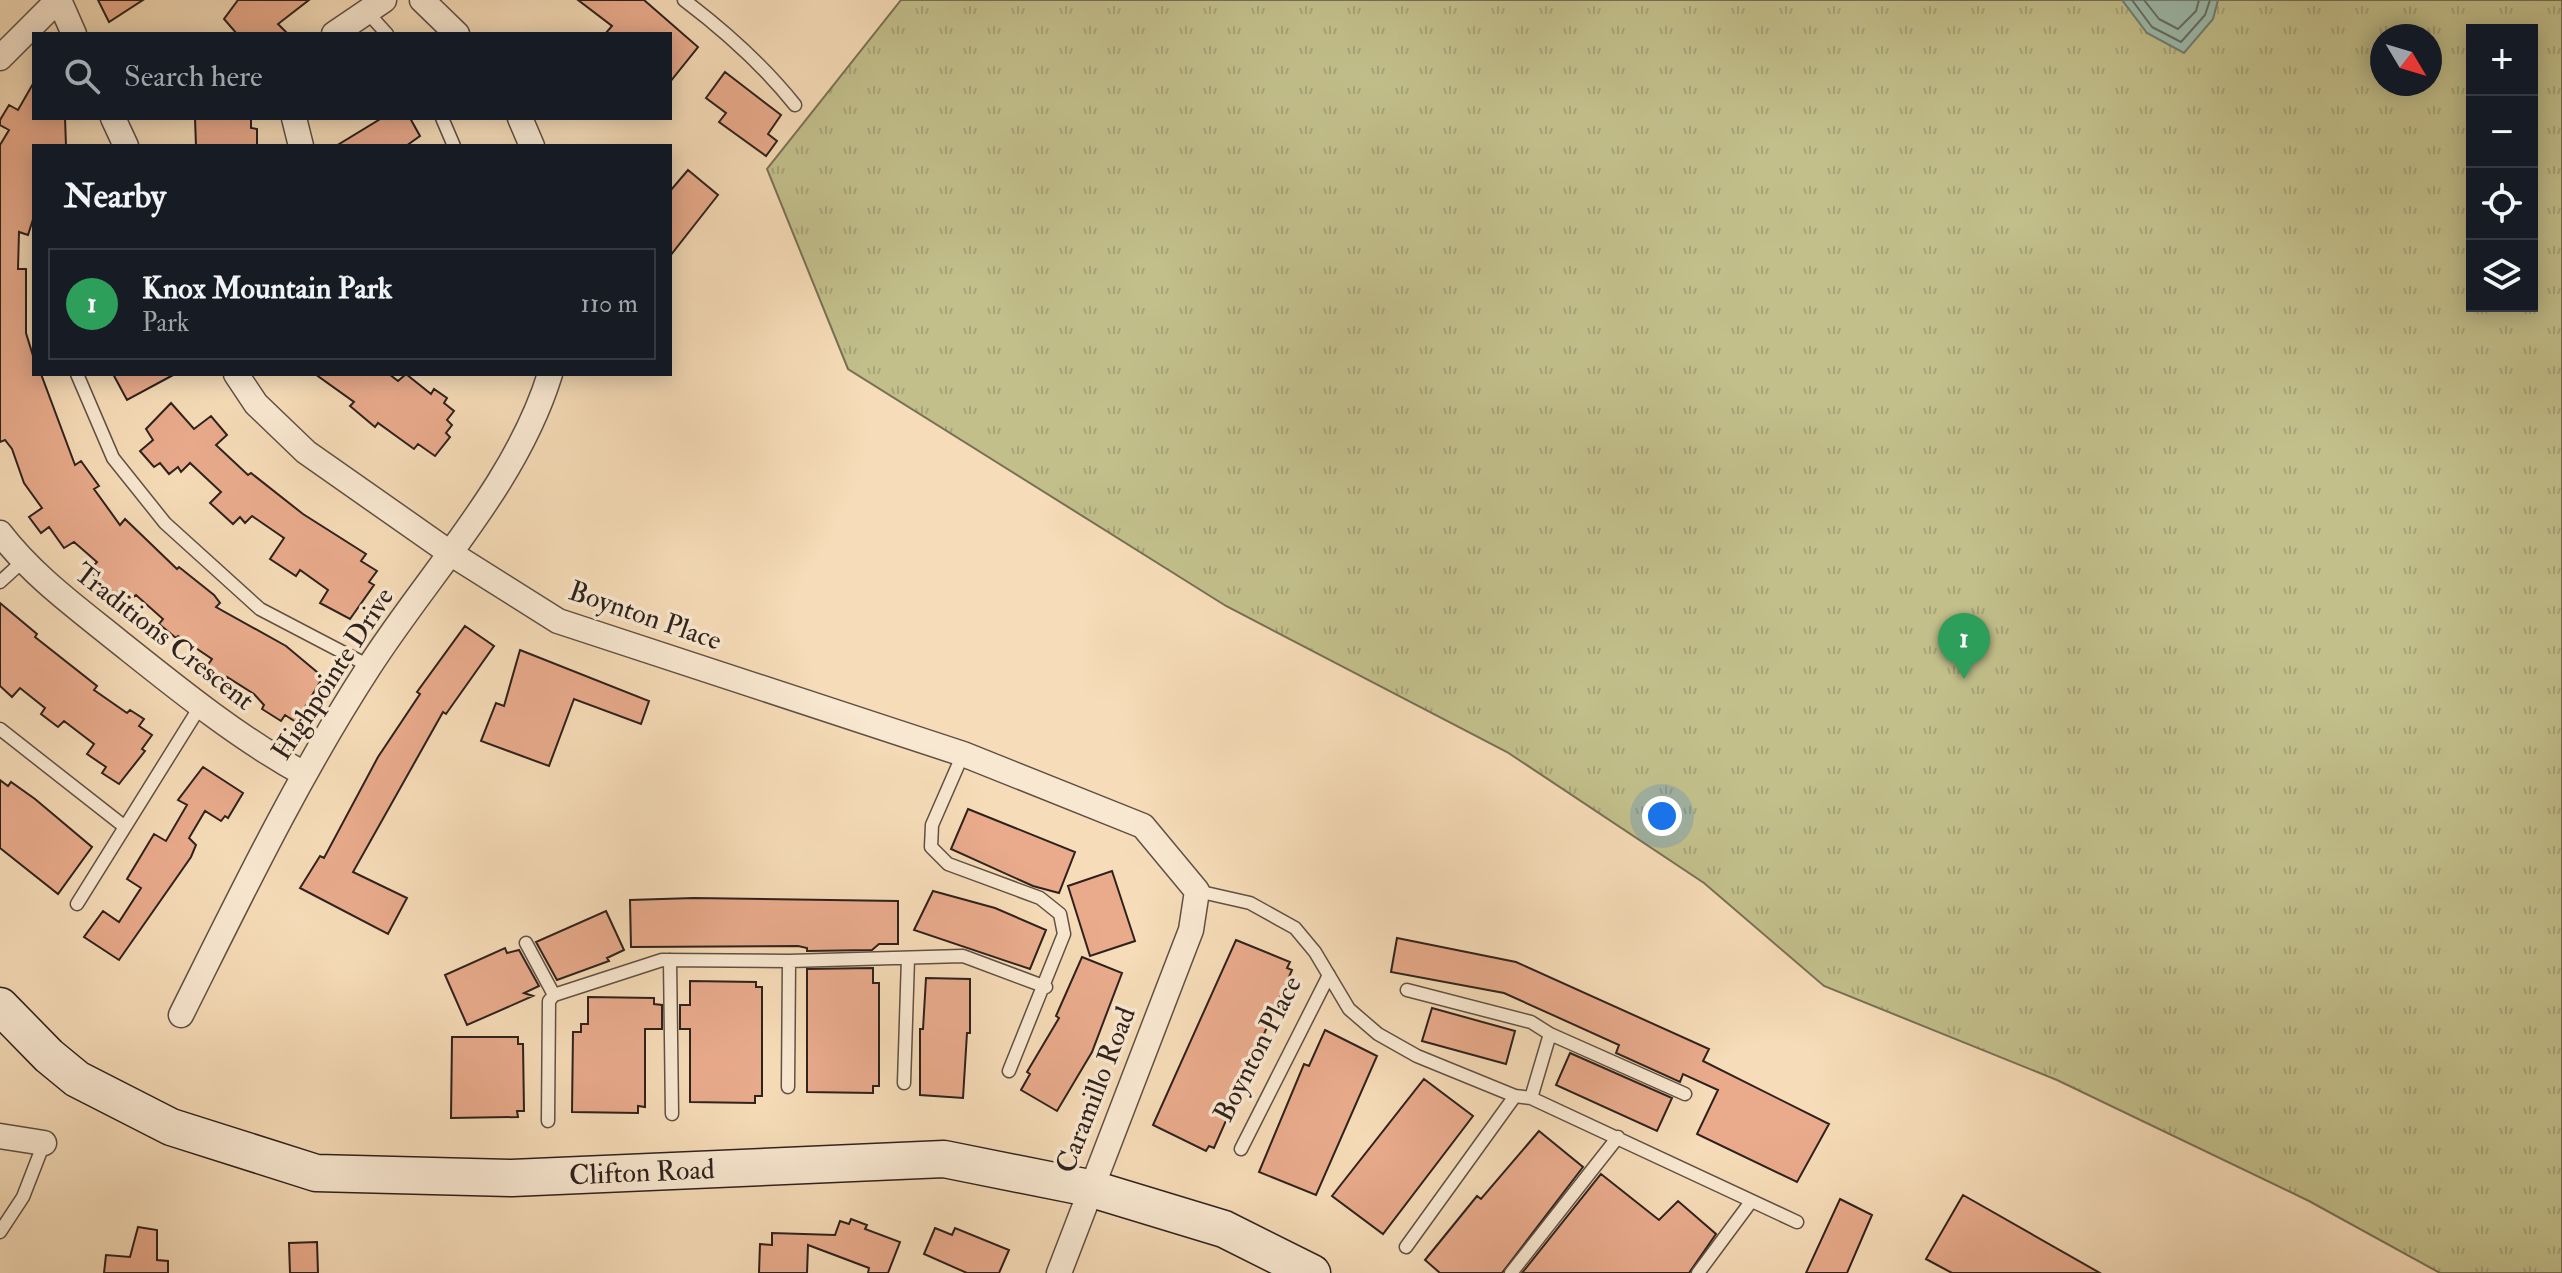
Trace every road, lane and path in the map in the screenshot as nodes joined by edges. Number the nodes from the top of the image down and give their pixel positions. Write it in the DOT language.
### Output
graph roads {
  1 [pos="59,0"];
  2 [pos="422,0"];
  3 [pos="684,0"];
  4 [pos="376,6"];
  5 [pos="73,32"];
  6 [pos="337,32"];
  7 [pos="386,32"];
  8 [pos="455,32"];
  9 [pos="0,58"];
  10 [pos="795,105"];
  11 [pos="114,120"];
  12 [pos="294,120"];
  13 [pos="443,120"];
  14 [pos="521,120"];
  15 [pos="125,144"];
  16 [pos="300,144"];
  17 [pos="453,144"];
  18 [pos="531,144"];
  19 [pos="78,376"];
  20 [pos="237,376"];
  21 [pos="549,376"];
  22 [pos="0,533"];
  23 [pos="450,553"];
  24 [pos="22,562"];
  25 [pos="0,582"];
  26 [pos="369,666"];
  27 [pos="201,705"];
  28 [pos="0,729"];
  29 [pos="963,754"];
  30 [pos="304,774"];
  31 [pos="125,827"];
  32 [pos="1197,891"];
  33 [pos="77,904"];
  34 [pos="526,943"];
  35 [pos="908,958"];
  36 [pos="670,960"];
  37 [pos="789,961"];
  38 [pos="1329,975"];
  39 [pos="1046,987"];
  40 [pos="1407,990"];
  41 [pos="554,995"];
  42 [pos="0,1006"];
  43 [pos="181,1015"];
  44 [pos="1550,1034"];
  45 [pos="1009,1071"];
  46 [pos="904,1083"];
  47 [pos="788,1087"];
  48 [pos="1685,1094"];
  49 [pos="1515,1096"];
  50 [pos="1531,1098"];
  51 [pos="672,1114"];
  52 [pos="548,1121"];
  53 [pos="0,1136"];
  54 [pos="1618,1137"];
  55 [pos="44,1143"];
  56 [pos="1241,1149"];
  57 [pos="1089,1188"];
  58 [pos="1750,1203"];
  59 [pos="1797,1222"];
  60 [pos="0,1232"];
  61 [pos="1406,1247"];
  62 [pos="1059,1273"];
  63 [pos="1312,1273"];
  64 [pos="1511,1273"];
  65 [pos="1698,1273"];
  1 -- 5 [label="street"];
  1 -- 9 [label="street"];
  2 -- 8 [label="street"];
  3 -- 10 [label="lane"];
  4 -- 6 [label="street"];
  4 -- 7 [label="lane"];
  11 -- 15 [label="street"];
  12 -- 16 [label="street"];
  13 -- 17 [label="lane"];
  14 -- 18 [label="street"];
  19 -- 26 [label="lane"];
  20 -- 23 [label="street, Boynton Place"];
  21 -- 23 [label="street, Highpointe Drive"];
  22 -- 24 [label="street, Traditions Crescent"];
  23 -- 26 [label="street, Highpointe Drive"];
  23 -- 29 [label="street, Boynton Place"];
  24 -- 25 [label="lane"];
  24 -- 27 [label="street, Traditions Crescent"];
  26 -- 30 [label="street, Highpointe Drive"];
  27 -- 30 [label="street, Traditions Crescent"];
  27 -- 31 [label="lane"];
  28 -- 31 [label="lane"];
  29 -- 32 [label="street, Boynton Place"];
  29 -- 39 [label="lane"];
  30 -- 43 [label="street, Highpointe Drive"];
  31 -- 33 [label="lane"];
  32 -- 38 [label="lane, Boynton Place"];
  32 -- 57 [label="street, Caramillo Road"];
  34 -- 41 [label="lane"];
  35 -- 37 [label="lane"];
  35 -- 39 [label="lane"];
  35 -- 46 [label="lane"];
  36 -- 37 [label="lane"];
  36 -- 41 [label="lane"];
  36 -- 51 [label="lane"];
  37 -- 47 [label="lane"];
  38 -- 49 [label="lane, Boynton Place"];
  38 -- 56 [label="lane, Boynton Place"];
  39 -- 45 [label="lane"];
  40 -- 44 [label="lane"];
  41 -- 52 [label="lane"];
  42 -- 57 [label="main road, Clifton Road"];
  44 -- 48 [label="lane"];
  44 -- 50 [label="lane"];
  49 -- 50 [label="lane, Boynton Place"];
  49 -- 61 [label="lane"];
  50 -- 54 [label="lane, Boynton Place"];
  53 -- 55 [label="street"];
  54 -- 58 [label="lane, Boynton Place"];
  54 -- 64 [label="lane"];
  55 -- 60 [label="lane"];
  57 -- 62 [label="street, Caramillo Road"];
  57 -- 63 [label="main road, Clifton Road"];
  58 -- 59 [label="lane, Boynton Place"];
  58 -- 65 [label="lane"];
}
